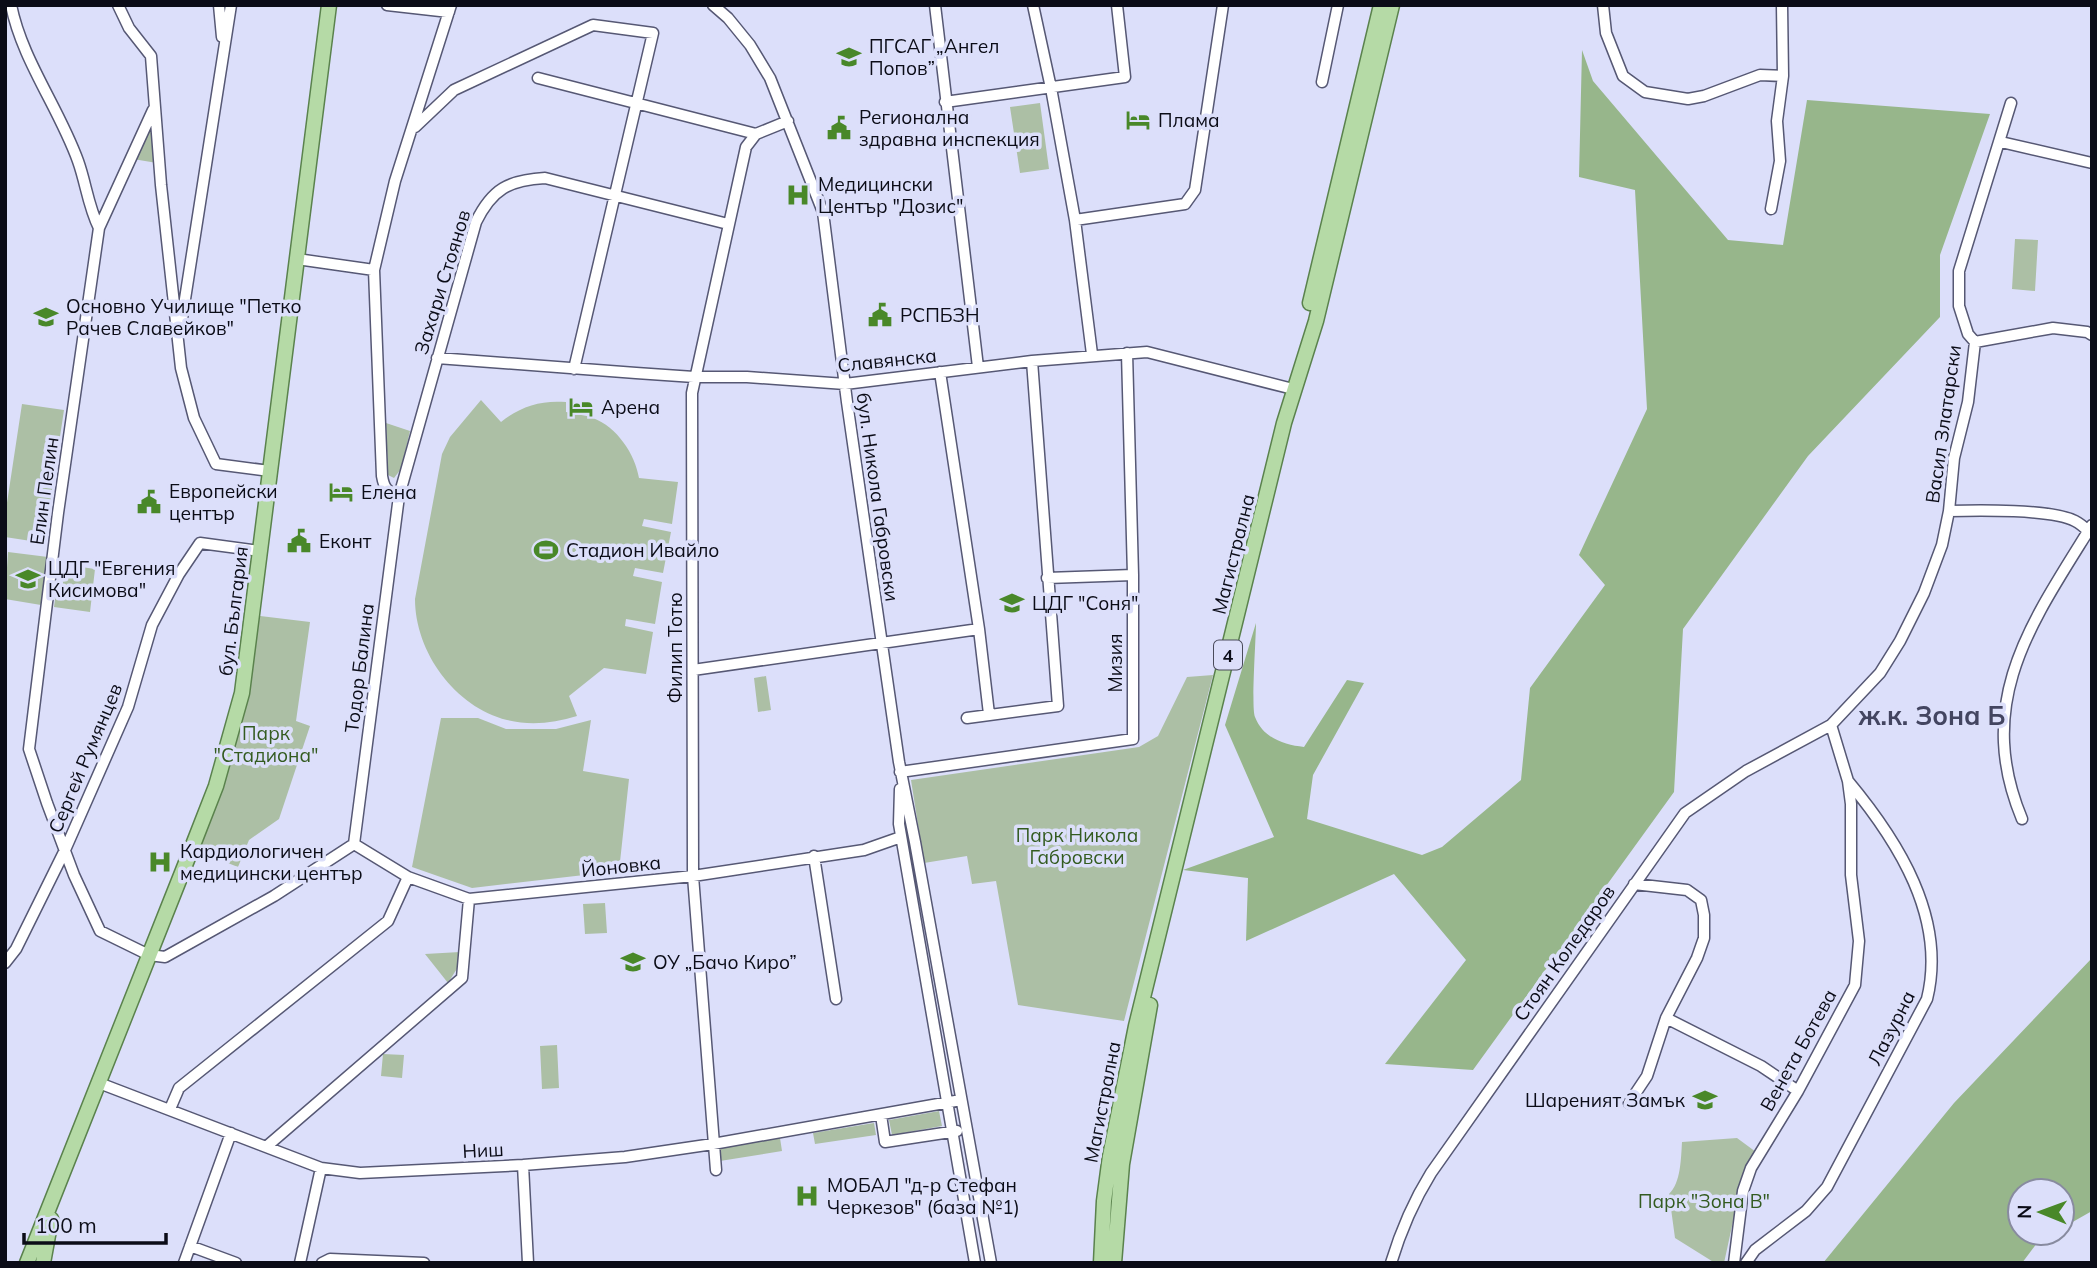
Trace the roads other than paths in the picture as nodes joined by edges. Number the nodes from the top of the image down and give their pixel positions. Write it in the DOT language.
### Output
graph roads {
  1 [pos="11,5"];
  2 [pos="118,5"];
  3 [pos="219,5"];
  4 [pos="230,5"];
  5 [pos="329,5"];
  6 [pos="387,5"];
  7 [pos="713,5"];
  8 [pos="934,5"];
  9 [pos="1033,5"];
  10 [pos="1117,5"];
  11 [pos="1223,5"];
  12 [pos="1338,5"];
  13 [pos="1381,5"];
  14 [pos="1392,5"];
  15 [pos="1603,5"];
  16 [pos="1782,5"];
  17 [pos="450,9"];
  18 [pos="223,60"];
  19 [pos="1783,76"];
  20 [pos="538,78"];
  21 [pos="1322,82"];
  22 [pos="1051,88"];
  23 [pos="945,102"];
  24 [pos="636,103"];
  25 [pos="2011,103"];
  26 [pos="155,106"];
  27 [pos="788,121"];
  28 [pos="413,130"];
  29 [pos="756,134"];
  30 [pos="2001,142"];
  31 [pos="2092,163"];
  32 [pos="615,195"];
  33 [pos="1771,209"];
  34 [pos="1075,220"];
  35 [pos="728,224"];
  36 [pos="99,228"];
  37 [pos="297,259"];
  38 [pos="374,270"];
  39 [pos="2092,335"];
  40 [pos="1975,341"];
  41 [pos="178,347"];
  42 [pos="1127,352"];
  43 [pos="1092,354"];
  44 [pos="437,358"];
  45 [pos="1032,361"];
  46 [pos="978,367"];
  47 [pos="574,369"];
  48 [pos="1300,370"];
  49 [pos="940,372"];
  50 [pos="694,377"];
  51 [pos="845,384"];
  52 [pos="1293,389"];
  53 [pos="270,471"];
  54 [pos="399,496"];
  55 [pos="1949,511"];
  56 [pos="2090,528"];
  57 [pos="260,551"];
  58 [pos="1133,575"];
  59 [pos="1047,578"];
  60 [pos="979,629"];
  61 [pos="882,642"];
  62 [pos="693,670"];
  63 [pos="989,714"];
  64 [pos="967,718"];
  65 [pos="1831,724"];
  66 [pos="900,772"];
  67 [pos="1848,781"];
  68 [pos="2022,818"];
  69 [pos="901,837"];
  70 [pos="354,844"];
  71 [pos="65,850"];
  72 [pos="814,856"];
  73 [pos="693,876"];
  74 [pos="408,877"];
  75 [pos="1634,884"];
  76 [pos="469,899"];
  77 [pos="1166,910"];
  78 [pos="149,955"];
  79 [pos="5,963"];
  80 [pos="836,999"];
  81 [pos="1666,1018"];
  82 [pos="99,1083"];
  83 [pos="1798,1091"];
  84 [pos="961,1100"];
  85 [pos="948,1102"];
  86 [pos="1629,1102"];
  87 [pos="170,1110"];
  88 [pos="881,1115"];
  89 [pos="967,1129"];
  90 [pos="953,1131"];
  91 [pos="231,1133"];
  92 [pos="713,1144"];
  93 [pos="266,1147"];
  94 [pos="523,1165"];
  95 [pos="321,1168"];
  96 [pos="716,1170"];
  97 [pos="56,1191"];
  98 [pos="190,1246"];
  99 [pos="27,1263"];
  100 [pos="43,1263"];
  101 [pos="184,1263"];
  102 [pos="236,1263"];
  103 [pos="300,1263"];
  104 [pos="322,1263"];
  105 [pos="424,1263"];
  106 [pos="528,1263"];
  107 [pos="975,1263"];
  108 [pos="991,1263"];
  109 [pos="1101,1263"];
  110 [pos="1114,1263"];
  111 [pos="1391,1263"];
  112 [pos="1734,1263"];
  113 [pos="1746,1263"];
  1 -- 36 [label="street, Елин Пелин"];
  2 -- 26 [label="street"];
  3 -- 18 [label="street"];
  4 -- 18 [label="street"];
  5 -- 37 [label="main road, бул. България"];
  6 -- 17 [label="street"];
  7 -- 27 [label="street, бул. Никола Габровски"];
  8 -- 23 [label="street"];
  9 -- 22 [label="street"];
  10 -- 22 [label="street"];
  11 -- 34 [label="street"];
  12 -- 21 [label="street"];
  13 -- 48 [label="main road, Магистрална / 4"];
  14 -- 48 [label="main road, Магистрална / 4"];
  15 -- 19 [label="street"];
  16 -- 19 [label="street"];
  17 -- 28 [label="street"];
  18 -- 41 [label="street"];
  19 -- 33 [label="street"];
  20 -- 24 [label="street"];
  22 -- 23 [label="street"];
  22 -- 34 [label="street"];
  23 -- 46 [label="street"];
  24 -- 28 [label="street"];
  24 -- 29 [label="street"];
  24 -- 32 [label="street"];
  25 -- 30 [label="street, Васил Златарски"];
  26 -- 36 [label="street"];
  26 -- 41 [label="street"];
  27 -- 29 [label="street"];
  27 -- 51 [label="street, бул. Никола Габровски"];
  28 -- 38 [label="street"];
  29 -- 35 [label="street, Филип Тотю"];
  30 -- 31 [label="street"];
  30 -- 40 [label="street, Васил Златарски"];
  32 -- 35 [label="street, Захари Стоянов"];
  32 -- 44 [label="street, Захари Стоянов"];
  32 -- 47 [label="street"];
  34 -- 43 [label="street"];
  35 -- 50 [label="street, Филип Тотю"];
  36 -- 71 [label="street, Елин Пелин"];
  37 -- 38 [label="street"];
  37 -- 53 [label="main road, бул. България"];
  38 -- 54 [label="street"];
  39 -- 40 [label="street"];
  40 -- 55 [label="street, Васил Златарски"];
  41 -- 53 [label="street"];
  42 -- 43 [label="street, Славянска"];
  42 -- 52 [label="street, Славянска"];
  42 -- 58 [label="street, Мизия"];
  43 -- 45 [label="street, Славянска"];
  44 -- 47 [label="street, Славянска"];
  44 -- 54 [label="street, Захари Стоянов"];
  45 -- 46 [label="street, Славянска"];
  45 -- 59 [label="street"];
  46 -- 49 [label="street, Славянска"];
  47 -- 50 [label="street, Славянска"];
  48 -- 52 [label="main road, Магистрална / 4"];
  49 -- 51 [label="street, Славянска"];
  49 -- 60 [label="street"];
  50 -- 51 [label="street, Славянска"];
  50 -- 62 [label="street, Филип Тотю"];
  51 -- 61 [label="street, бул. Никола Габровски"];
  52 -- 77 [label="main road, Магистрална / 4"];
  53 -- 57 [label="main road, бул. България"];
  54 -- 70 [label="street, Тодор Балина"];
  55 -- 56 [label="street"];
  55 -- 65 [label="street, Васил Златарски"];
  56 -- 68 [label="street"];
  57 -- 71 [label="street, Сергей Румянцев"];
  57 -- 78 [label="main road, бул. България"];
  58 -- 59 [label="street"];
  58 -- 66 [label="street, Мизия"];
  59 -- 63 [label="street"];
  60 -- 61 [label="street"];
  60 -- 63 [label="street"];
  61 -- 62 [label="street"];
  61 -- 66 [label="street, бул. Никола Габровски"];
  62 -- 73 [label="street, Филип Тотю"];
  63 -- 64 [label="street"];
  65 -- 67 [label="street, Венета Ботева"];
  65 -- 75 [label="street, Стоян Коледаров"];
  66 -- 69 [label="street, бул. Никола Габровски"];
  66 -- 84 [label="street, бул. Никола Габровски"];
  67 -- 83 [label="street, Венета Ботева"];
  67 -- 113 [label="street, Лазурна"];
  69 -- 72 [label="street, Йоновка"];
  69 -- 85 [label="street, бул. Никола Габровски"];
  70 -- 74 [label="street, Йоновка"];
  70 -- 78 [label="street"];
  71 -- 78 [label="street, Елин Пелин"];
  71 -- 79 [label="street, Сергей Румянцев"];
  72 -- 73 [label="street, Йоновка"];
  72 -- 80 [label="street"];
  73 -- 76 [label="street, Йоновка"];
  73 -- 92 [label="street, Филип Тотю"];
  74 -- 76 [label="street, Йоновка"];
  74 -- 87 [label="street"];
  75 -- 81 [label="street"];
  75 -- 111 [label="street, Стоян Коледаров"];
  76 -- 93 [label="street"];
  77 -- 109 [label="main road, Магистрална / 4"];
  77 -- 110 [label="main road, Магистрална / 4"];
  78 -- 82 [label="main road, бул. България"];
  81 -- 83 [label="street"];
  81 -- 86 [label="street"];
  82 -- 87 [label="street, Ниш"];
  82 -- 97 [label="main road, бул. България"];
  83 -- 112 [label="street, Венета Ботева"];
  84 -- 85 [label="street, Ниш"];
  84 -- 89 [label="street, бул. Никола Габровски"];
  85 -- 88 [label="street, Ниш"];
  85 -- 90 [label="street, бул. Никола Габровски"];
  87 -- 91 [label="street, Ниш"];
  88 -- 90 [label="street"];
  88 -- 92 [label="street, Ниш"];
  89 -- 90 [label="street"];
  89 -- 108 [label="street, бул. Никола Габровски"];
  90 -- 107 [label="street, бул. Никола Габровски"];
  91 -- 93 [label="street, Ниш"];
  91 -- 98 [label="street"];
  92 -- 94 [label="street, Ниш"];
  92 -- 96 [label="street, Филип Тотю"];
  93 -- 95 [label="street, Ниш"];
  94 -- 95 [label="street, Ниш"];
  94 -- 106 [label="street"];
  95 -- 103 [label="street"];
  97 -- 99 [label="main road, бул. България"];
  97 -- 100 [label="main road, бул. България"];
  98 -- 101 [label="street"];
  98 -- 102 [label="street"];
  104 -- 105 [label="street"];
}
